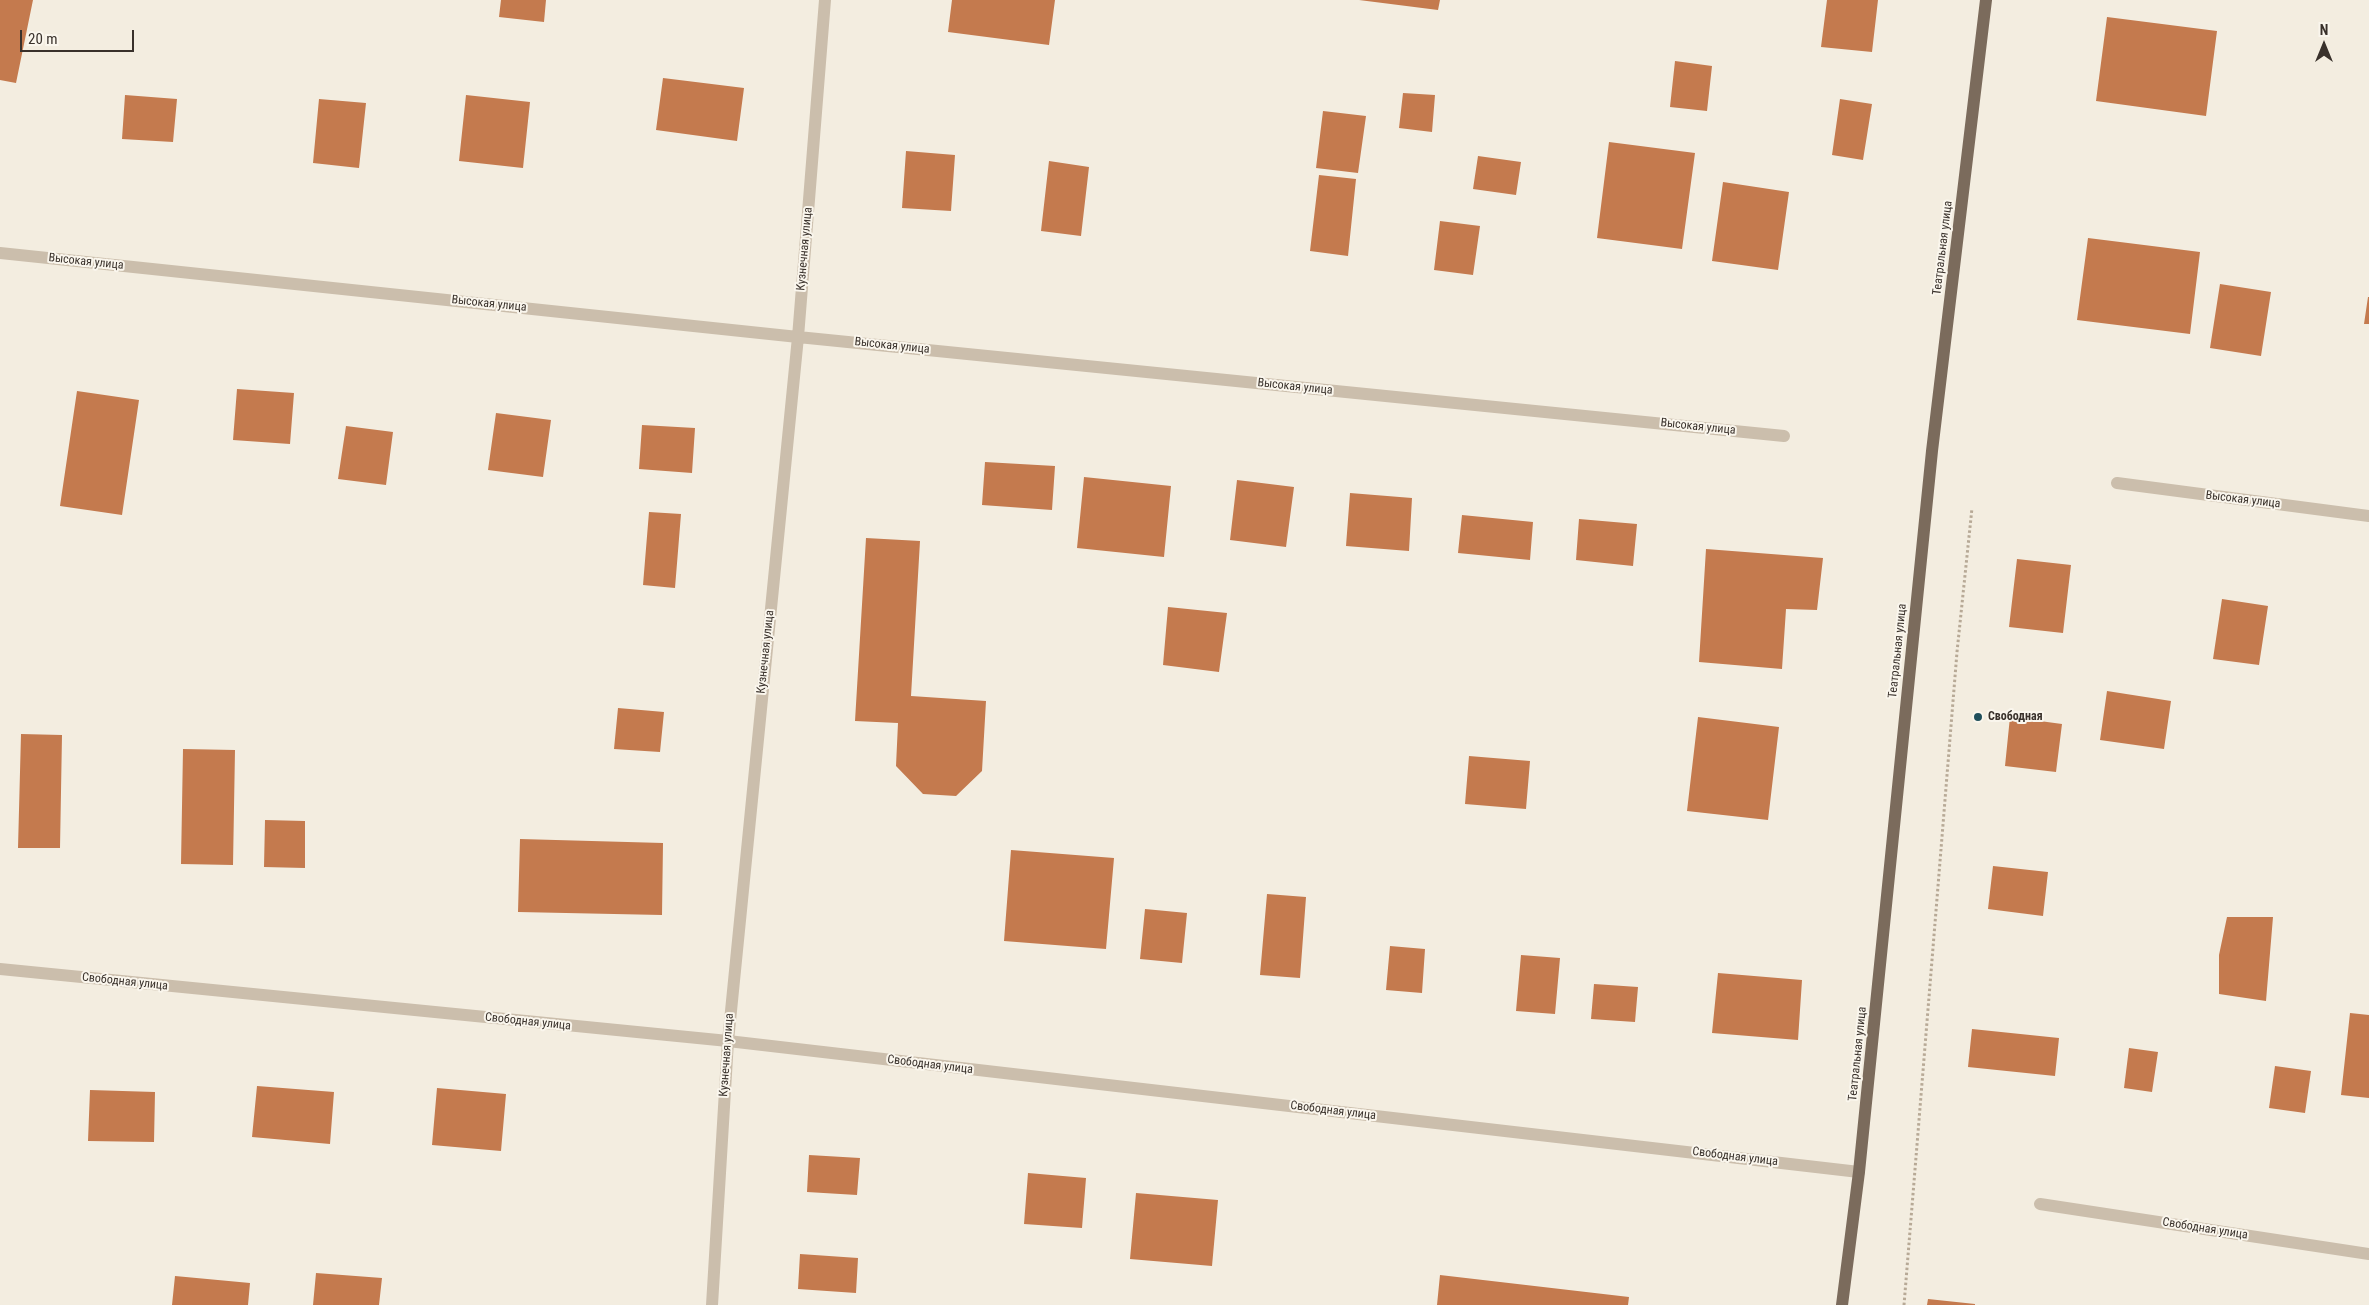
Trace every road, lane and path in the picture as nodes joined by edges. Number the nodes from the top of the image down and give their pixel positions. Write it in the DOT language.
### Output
graph roads {
  1 [pos="825,0"];
  2 [pos="1986,0"];
  3 [pos="0,253"];
  4 [pos="798,337"];
  5 [pos="1784,436"];
  6 [pos="2117,483"];
  7 [pos="1972,508"];
  8 [pos="2369,516"];
  9 [pos="0,969"];
  10 [pos="728,1041"];
  11 [pos="1859,1172"];
  12 [pos="2040,1204"];
  13 [pos="2369,1254"];
  14 [pos="712,1305"];
  15 [pos="1842,1305"];
  16 [pos="1904,1305"];
  1 -- 4 [label="street, Кузнечная улица"];
  2 -- 11 [label="main road, Театральная улица"];
  3 -- 4 [label="street, Высокая улица"];
  4 -- 5 [label="street, Высокая улица"];
  4 -- 10 [label="street, Кузнечная улица"];
  6 -- 8 [label="street, Высокая улица"];
  7 -- 16 [label="path"];
  9 -- 10 [label="street, Свободная улица"];
  10 -- 11 [label="street, Свободная улица"];
  10 -- 14 [label="street, Кузнечная улица"];
  11 -- 15 [label="main road, Театральная улица"];
  12 -- 13 [label="street, Свободная улица"];
}
